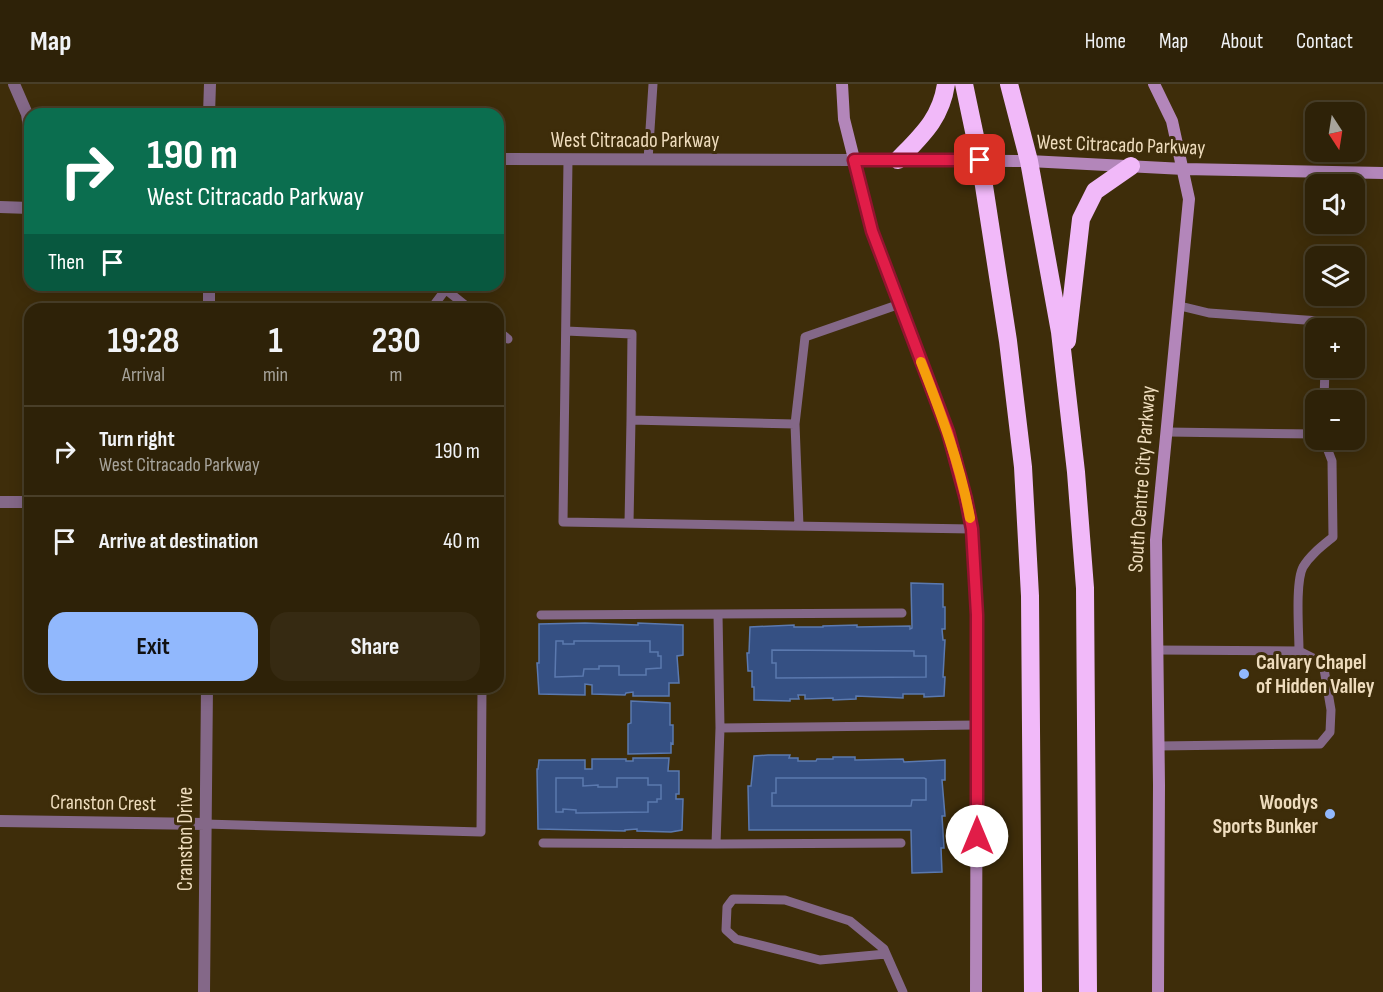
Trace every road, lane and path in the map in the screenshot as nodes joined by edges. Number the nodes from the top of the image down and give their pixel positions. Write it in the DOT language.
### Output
graph roads {
  1 [pos="14,84"];
  2 [pos="210,84"];
  3 [pos="653,84"];
  4 [pos="842,84"];
  5 [pos="946,84"];
  6 [pos="964,84"];
  7 [pos="1009,84"];
  8 [pos="1154,84"];
  9 [pos="24,108"];
  10 [pos="209,108"];
  11 [pos="504,159"];
  12 [pos="568,160"];
  13 [pos="648,160"];
  14 [pos="854,160"];
  15 [pos="898,160"];
  16 [pos="980,160"];
  17 [pos="1029,161"];
  18 [pos="1131,166"];
  19 [pos="1184,169"];
  20 [pos="1383,173"];
  21 [pos="0,207"];
  22 [pos="24,208"];
  23 [pos="451,291"];
  24 [pos="464,303"];
  25 [pos="900,304"];
  26 [pos="1180,306"];
  27 [pos="1305,320"];
  28 [pos="566,331"];
  29 [pos="504,336"];
  30 [pos="508,339"];
  31 [pos="1064,363"];
  32 [pos="631,420"];
  33 [pos="795,424"];
  34 [pos="1167,432"];
  35 [pos="1305,434"];
  36 [pos="1328,450"];
  37 [pos="0,502"];
  38 [pos="24,502"];
  39 [pos="629,523"];
  40 [pos="800,526"];
  41 [pos="972,529"];
  42 [pos="718,614"];
  43 [pos="902,614"];
  44 [pos="541,615"];
  45 [pos="1157,650"];
  46 [pos="1299,651"];
  47 [pos="207,693"];
  48 [pos="483,693"];
  49 [pos="977,725"];
  50 [pos="720,728"];
  51 [pos="1158,746"];
  52 [pos="0,821"];
  53 [pos="204,824"];
  54 [pos="543,843"];
  55 [pos="901,843"];
  56 [pos="716,844"];
  57 [pos="886,954"];
  58 [pos="204,992"];
  59 [pos="903,992"];
  60 [pos="976,992"];
  61 [pos="1033,992"];
  62 [pos="1088,992"];
  63 [pos="1158,992"];
  1 -- 9 [label="street"];
  2 -- 10 [label="street"];
  3 -- 13 [label="lane"];
  4 -- 14 [label="street"];
  5 -- 15 [label="highway"];
  6 -- 16 [label="highway"];
  7 -- 17 [label="highway"];
  8 -- 19 [label="street, South Centre City Parkway"];
  11 -- 12 [label="street, West Citracado Parkway"];
  12 -- 13 [label="street, West Citracado Parkway"];
  12 -- 28 [label="lane"];
  13 -- 14 [label="street, West Citracado Parkway"];
  14 -- 15 [label="street, West Citracado Parkway"];
  14 -- 25 [label="street"];
  15 -- 16 [label="street, West Citracado Parkway"];
  16 -- 17 [label="street, West Citracado Parkway"];
  16 -- 61 [label="highway"];
  17 -- 18 [label="street, West Citracado Parkway"];
  17 -- 31 [label="highway"];
  18 -- 19 [label="street, West Citracado Parkway"];
  18 -- 31 [label="highway"];
  19 -- 20 [label="street, West Citracado Parkway"];
  19 -- 26 [label="street, South Centre City Parkway"];
  21 -- 22 [label="street"];
  23 -- 24 [label="lane"];
  25 -- 33 [label="lane"];
  25 -- 41 [label="street"];
  26 -- 27 [label="lane"];
  26 -- 34 [label="street, South Centre City Parkway"];
  28 -- 32 [label="lane"];
  28 -- 39 [label="lane"];
  29 -- 30 [label="lane"];
  31 -- 62 [label="highway"];
  32 -- 33 [label="lane"];
  32 -- 39 [label="lane"];
  33 -- 40 [label="lane"];
  34 -- 35 [label="lane"];
  34 -- 45 [label="street, South Centre City Parkway"];
  36 -- 46 [label="lane"];
  37 -- 38 [label="street"];
  39 -- 40 [label="lane"];
  40 -- 41 [label="lane"];
  41 -- 49 [label="street"];
  42 -- 43 [label="lane"];
  42 -- 44 [label="lane"];
  42 -- 50 [label="lane"];
  45 -- 46 [label="lane"];
  45 -- 51 [label="street, South Centre City Parkway"];
  46 -- 51 [label="lane"];
  47 -- 53 [label="street, Cranston Drive"];
  48 -- 53 [label="lane"];
  49 -- 50 [label="lane"];
  49 -- 60 [label="street"];
  50 -- 56 [label="lane"];
  51 -- 63 [label="street, South Centre City Parkway"];
  52 -- 53 [label="street, Cranston Crest"];
  53 -- 58 [label="street, Cranston Drive"];
  54 -- 56 [label="lane"];
  55 -- 56 [label="lane"];
  57 -- 57 [label="lane"];
  57 -- 59 [label="lane"];
}
